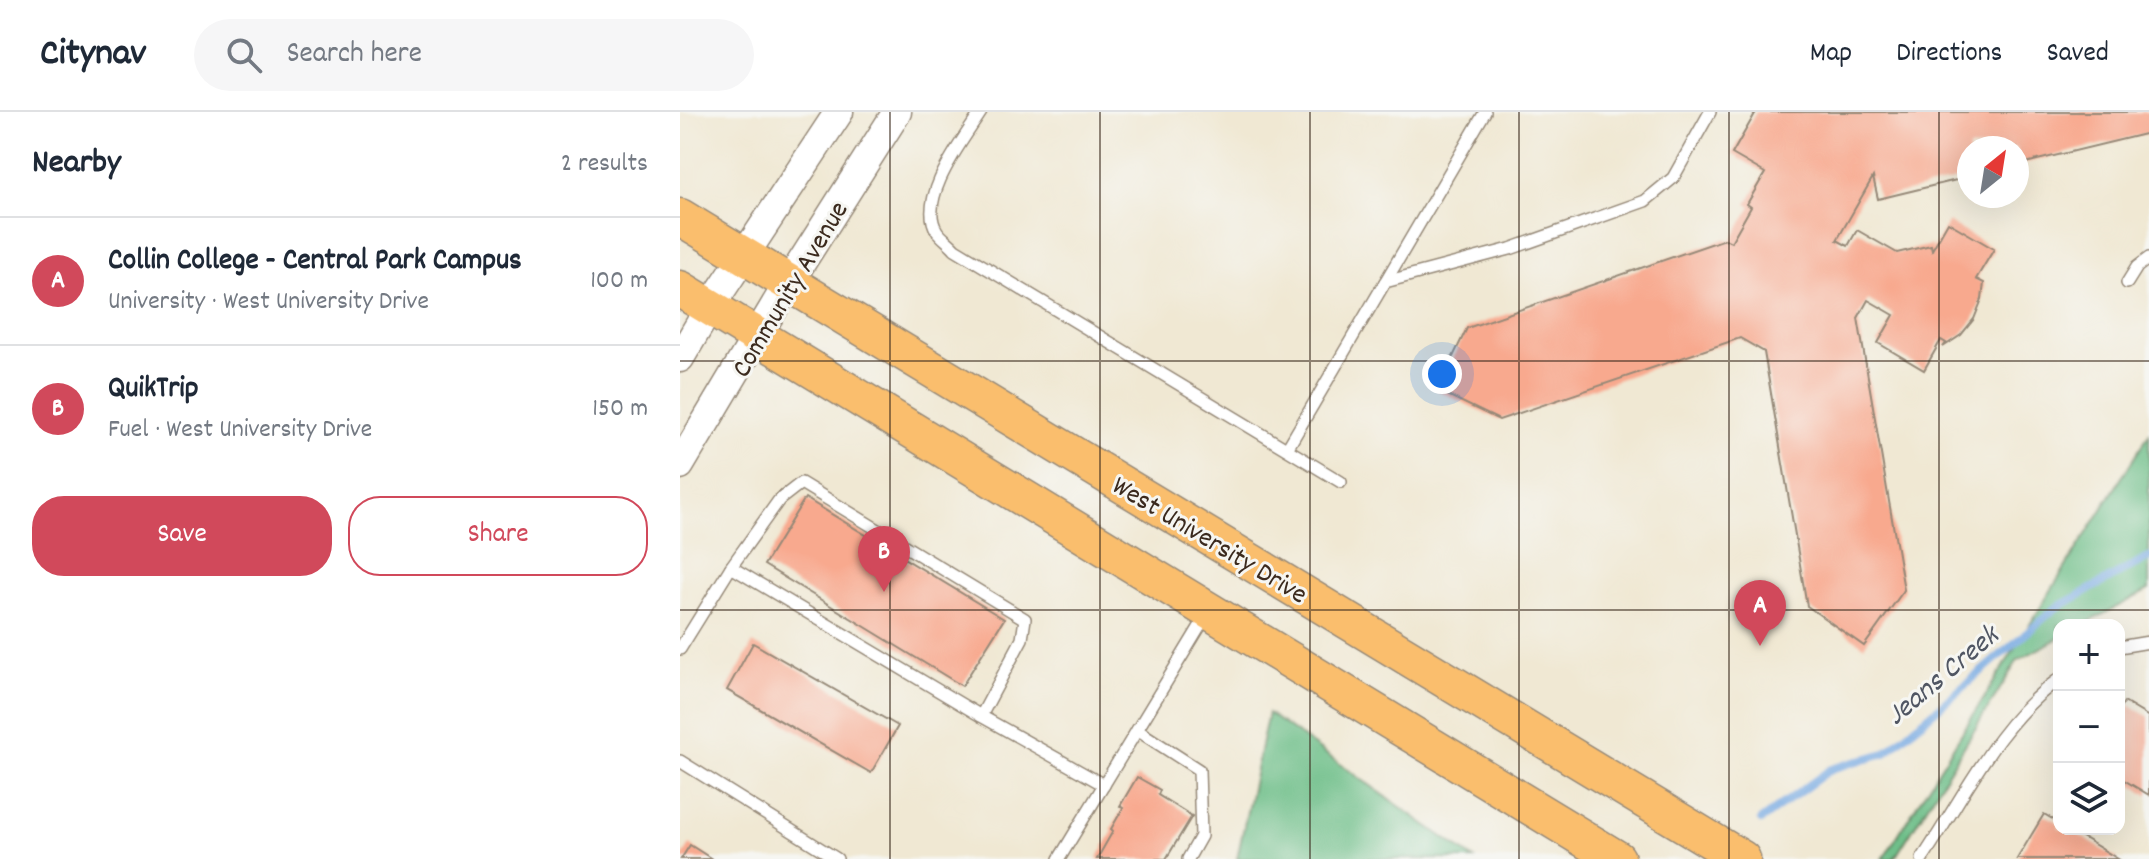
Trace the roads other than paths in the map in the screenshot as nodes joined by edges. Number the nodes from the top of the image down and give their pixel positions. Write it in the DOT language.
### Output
graph roads {
  1 [pos="839,112"];
  2 [pos="897,112"];
  3 [pos="981,112"];
  4 [pos="1485,112"];
  5 [pos="1710,112"];
  6 [pos="680,217"];
  7 [pos="745,256"];
  8 [pos="2149,258"];
  9 [pos="789,282"];
  10 [pos="1385,282"];
  11 [pos="2127,283"];
  12 [pos="695,298"];
  13 [pos="758,336"];
  14 [pos="680,358"];
  15 [pos="1287,449"];
  16 [pos="680,465"];
  17 [pos="1341,482"];
  18 [pos="731,567"];
  19 [pos="1209,611"];
  20 [pos="2149,642"];
  21 [pos="2125,646"];
  22 [pos="680,649"];
  23 [pos="2053,683"];
  24 [pos="981,716"];
  25 [pos="1137,730"];
  26 [pos="680,761"];
  27 [pos="1104,785"];
  28 [pos="837,859"];
  29 [pos="1059,859"];
  30 [pos="1188,859"];
  31 [pos="1617,859"];
  32 [pos="1742,859"];
  33 [pos="1922,859"];
  1 -- 7 [label="street, Community Avenue"];
  2 -- 9 [label="street, Community Avenue"];
  3 -- 15 [label="lane"];
  4 -- 10 [label="lane"];
  5 -- 10 [label="lane"];
  6 -- 7 [label="highway, West University Drive"];
  7 -- 9 [label="highway, West University Drive"];
  7 -- 12 [label="street, Community Avenue"];
  8 -- 11 [label="lane"];
  9 -- 13 [label="street, Community Avenue"];
  9 -- 32 [label="highway, West University Drive"];
  10 -- 15 [label="lane"];
  12 -- 13 [label="highway"];
  12 -- 14 [label="street, Community Avenue"];
  13 -- 16 [label="street, Community Avenue"];
  13 -- 19 [label="highway"];
  15 -- 17 [label="lane"];
  18 -- 22 [label="lane"];
  18 -- 24 [label="lane"];
  18 -- 24 [label="lane"];
  19 -- 25 [label="lane"];
  19 -- 31 [label="highway"];
  20 -- 21 [label="lane"];
  23 -- 33 [label="lane"];
  24 -- 27 [label="lane"];
  25 -- 27 [label="lane"];
  25 -- 30 [label="lane"];
  26 -- 28 [label="lane"];
  27 -- 29 [label="lane"];
}
